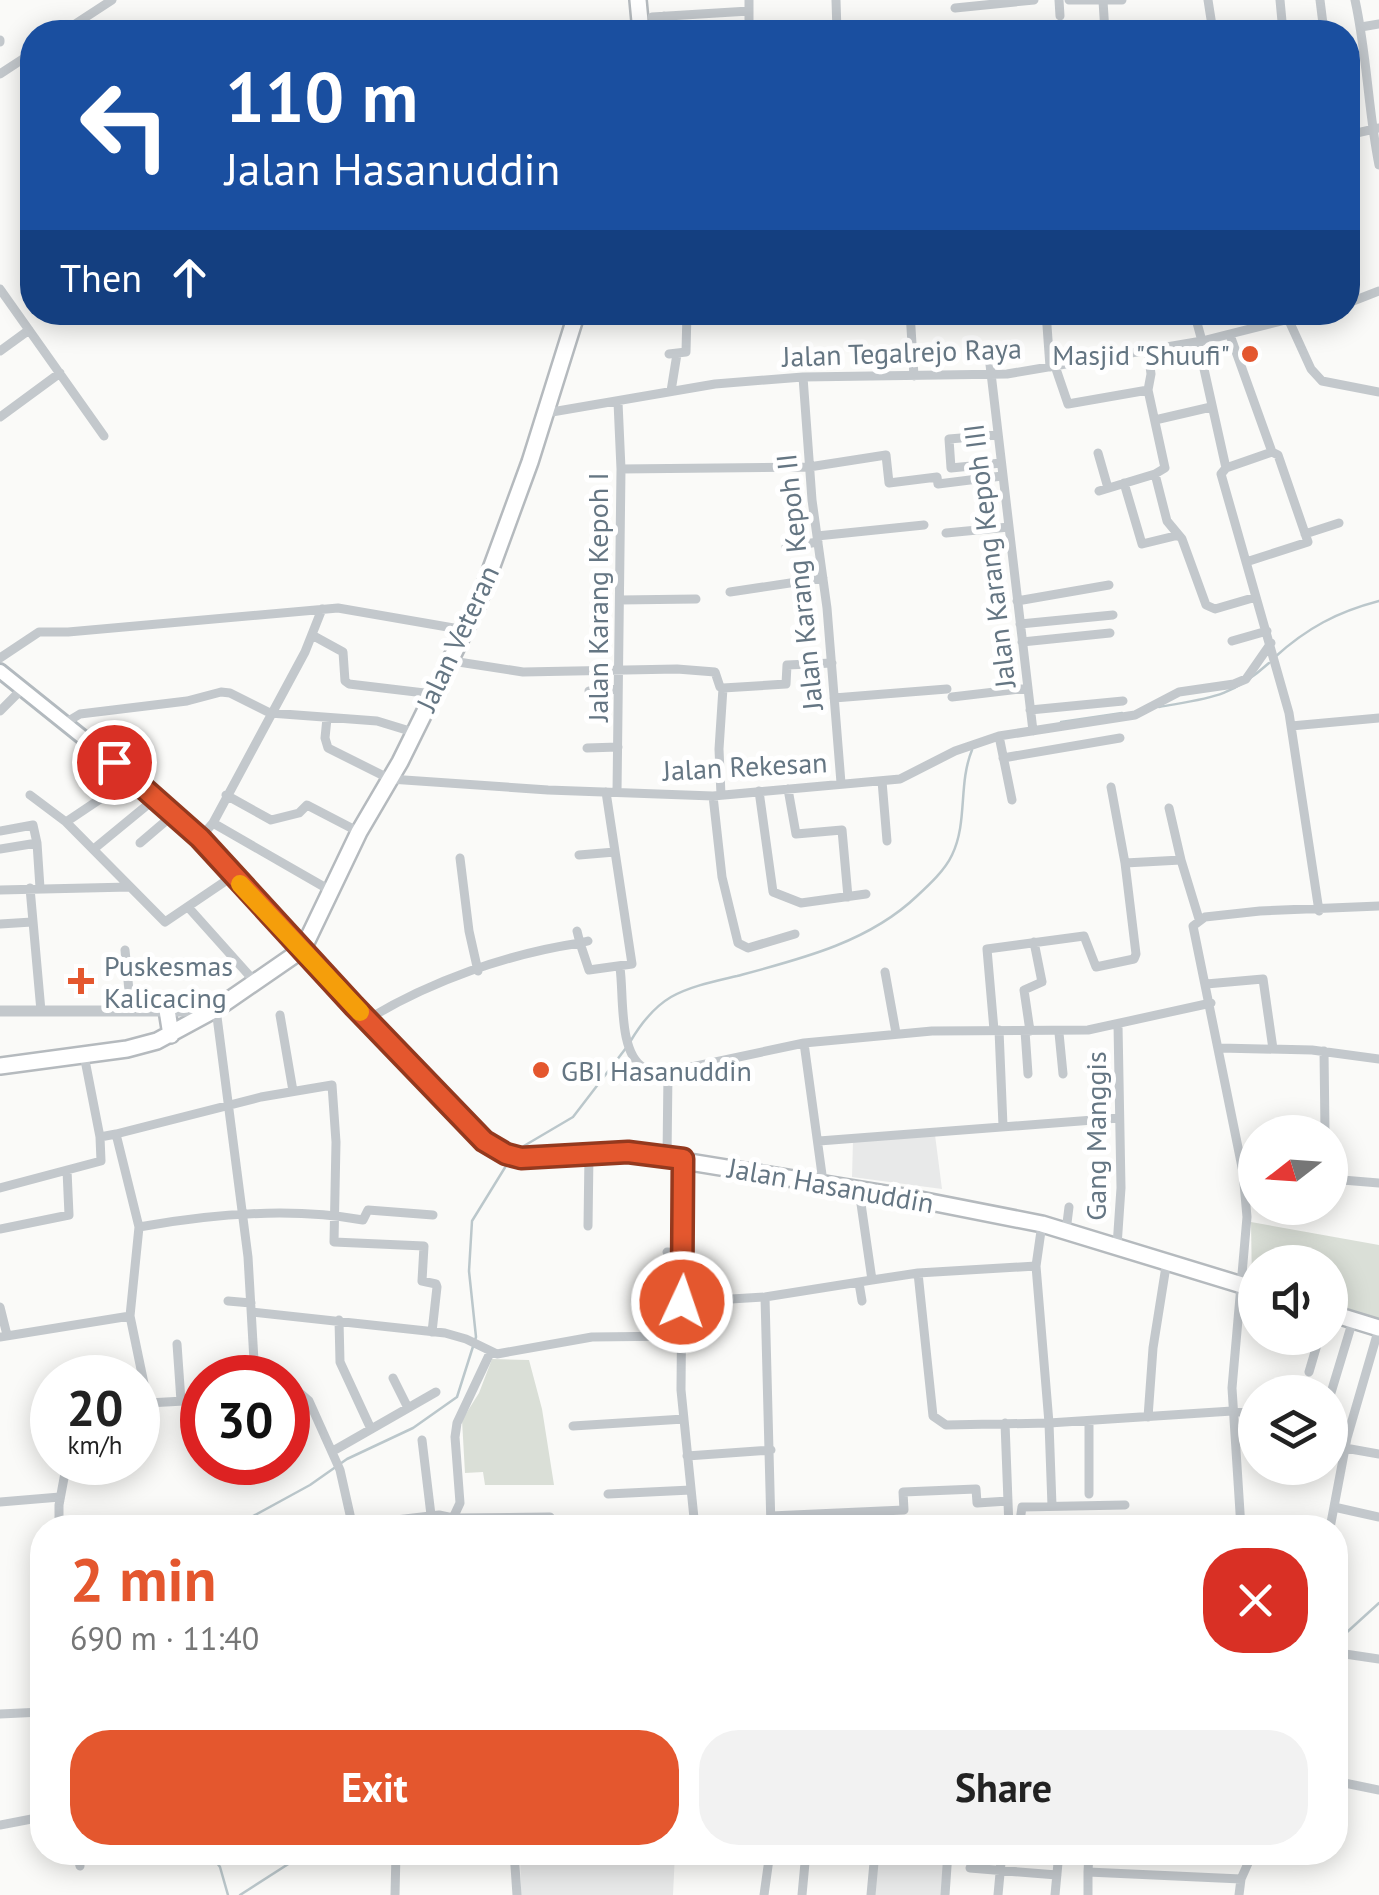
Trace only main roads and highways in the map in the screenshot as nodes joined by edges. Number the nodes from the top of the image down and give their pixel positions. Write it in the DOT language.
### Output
graph roads {
  1 [pos="573,325"];
  2 [pos="0,671"];
  3 [pos="303,949"];
  4 [pos="167,1010"];
  5 [pos="171,1035"];
  6 [pos="0,1066"];
  7 [pos="1238,1283"];
  8 [pos="1348,1318"];
  9 [pos="1379,1328"];
  1 -- 3 [label="main road, Jalan Veteran"];
  2 -- 3 [label="main road"];
  3 -- 5 [label="main road"];
  3 -- 7 [label="main road, Jalan Hasanuddin"];
  4 -- 5 [label="main road"];
  5 -- 6 [label="main road"];
  8 -- 9 [label="main road"];
}
